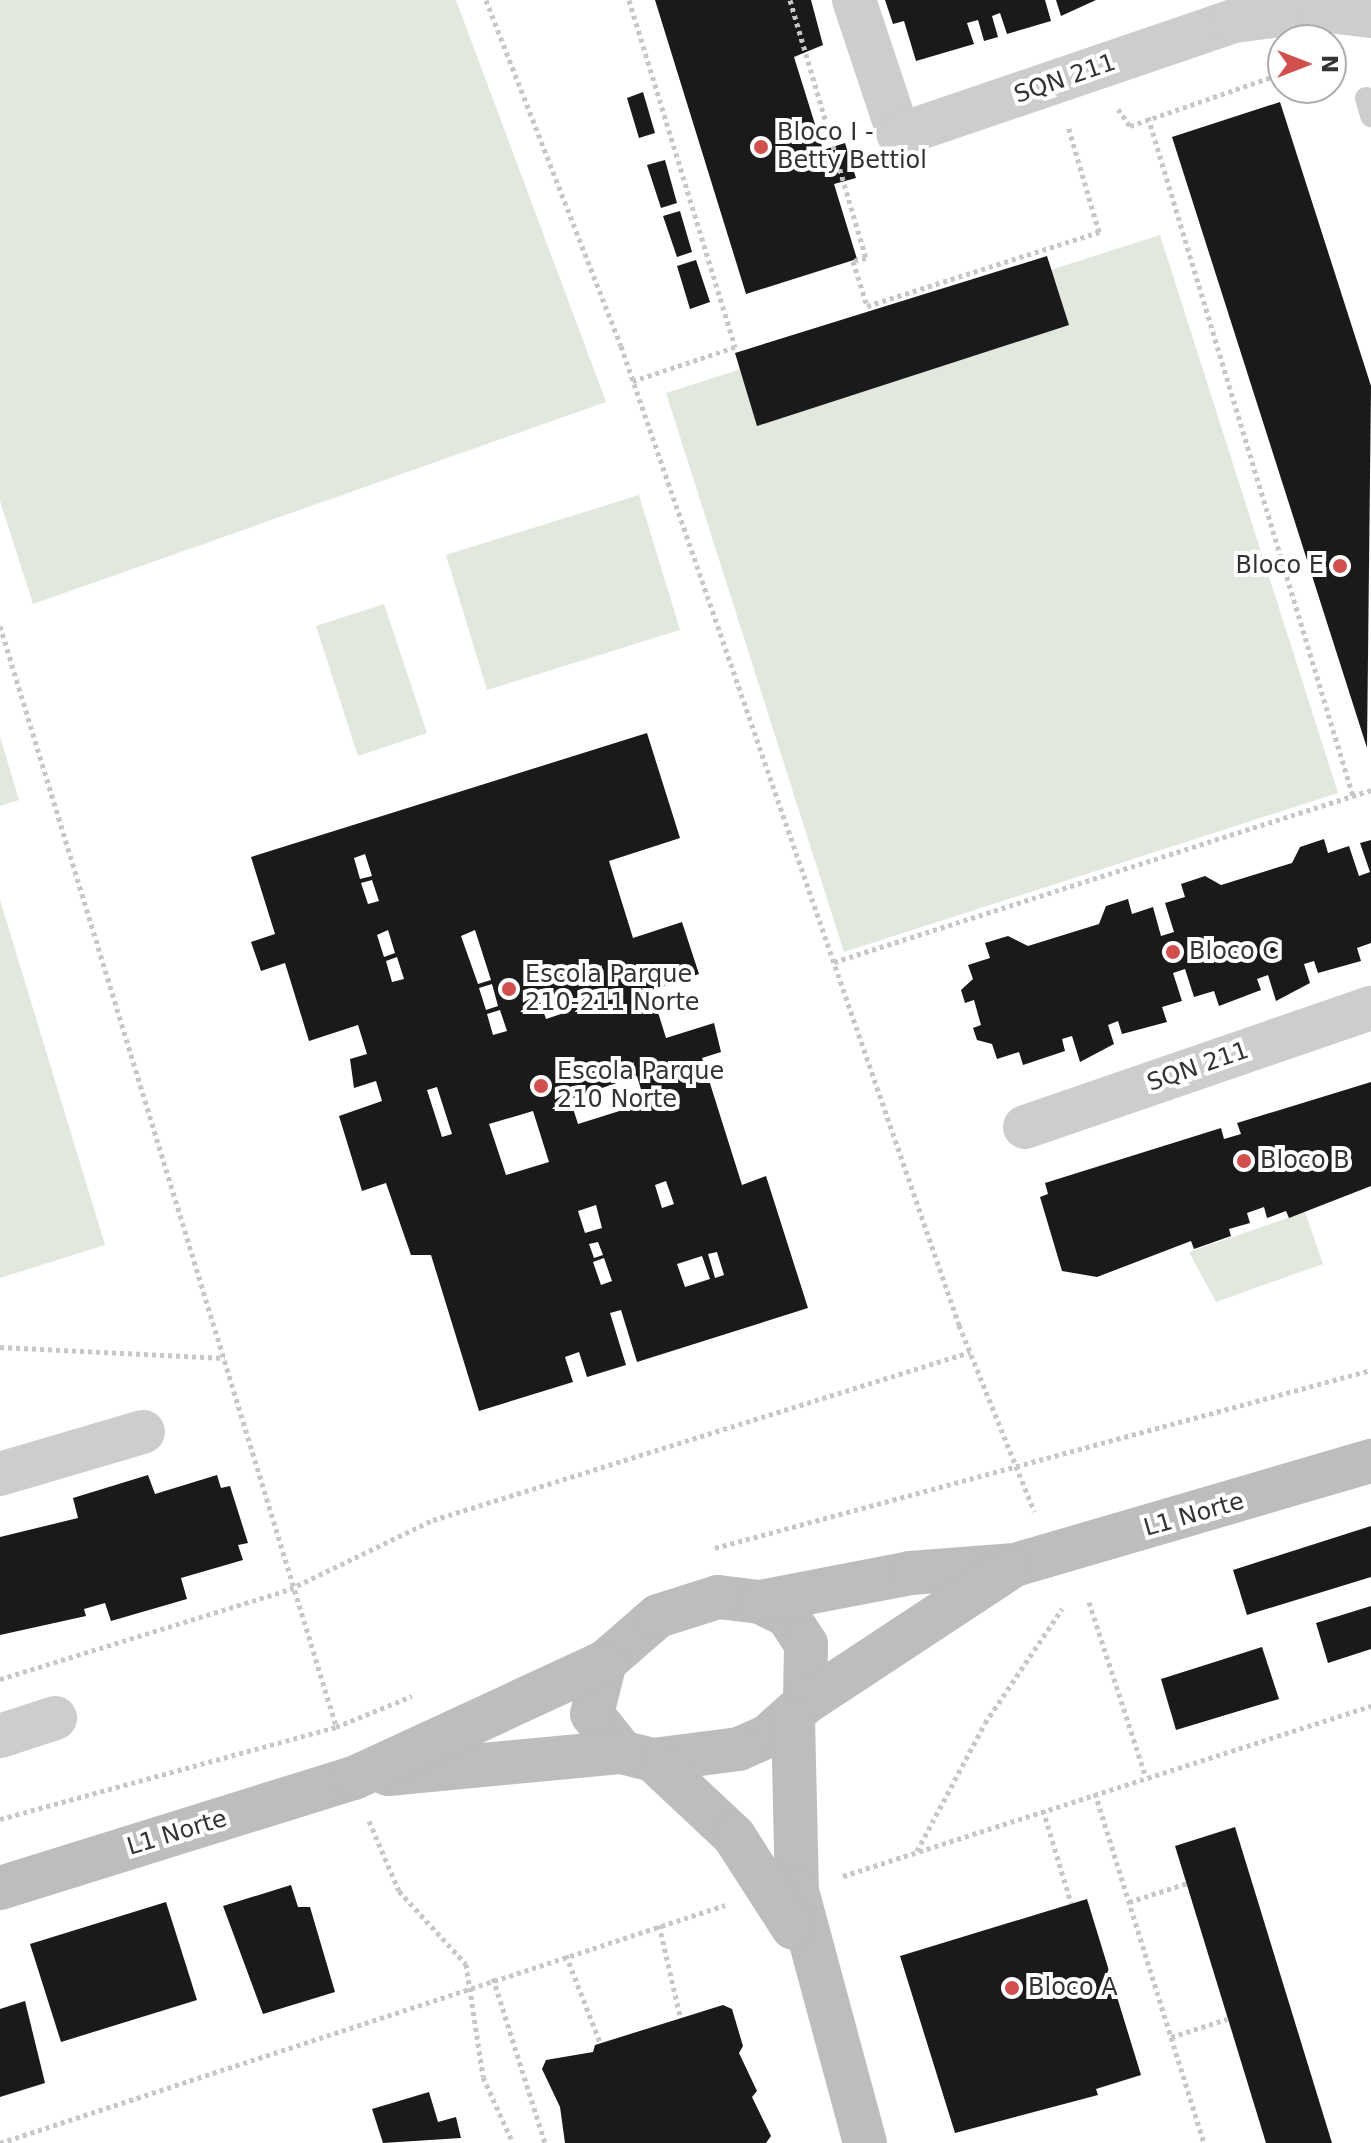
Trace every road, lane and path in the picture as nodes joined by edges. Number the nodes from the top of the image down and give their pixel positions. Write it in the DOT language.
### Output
graph roads {
  1 [pos="486,0"];
  2 [pos="629,0"];
  3 [pos="790,0"];
  4 [pos="854,0"];
  5 [pos="1371,16"];
  6 [pos="1267,78"];
  7 [pos="1109,96"];
  8 [pos="1064,113"];
  9 [pos="1148,117"];
  10 [pos="633,381"];
  11 [pos="0,626"];
  12 [pos="1371,790"];
  13 [pos="1353,796"];
  14 [pos="834,962"];
  15 [pos="1371,1008"];
  16 [pos="1025,1127"];
  17 [pos="0,1347"];
  18 [pos="970,1352"];
  19 [pos="225,1358"];
  20 [pos="143,1432"];
  21 [pos="1371,1461"];
  22 [pos="0,1474"];
  23 [pos="1035,1514"];
  24 [pos="1015,1565"];
  25 [pos="290,1589"];
  26 [pos="760,1602"];
  27 [pos="1089,1602"];
  28 [pos="1062,1609"];
  29 [pos="605,1662"];
  30 [pos="0,1679"];
  31 [pos="1371,1706"];
  32 [pos="799,1711"];
  33 [pos="55,1718"];
  34 [pos="336,1727"];
  35 [pos="0,1736"];
  36 [pos="638,1756"];
  37 [pos="1146,1777"];
  38 [pos="1095,1793"];
  39 [pos="360,1797"];
  40 [pos="1043,1810"];
  41 [pos="917,1851"];
  42 [pos="1187,1883"];
  43 [pos="0,1888"];
  44 [pos="784,1891"];
  45 [pos="1129,1902"];
  46 [pos="1071,1903"];
  47 [pos="659,1925"];
  48 [pos="566,1955"];
  49 [pos="493,1978"];
  50 [pos="472,1985"];
  51 [pos="680,2016"];
  52 [pos="1227,2019"];
  53 [pos="1171,2037"];
  54 [pos="600,2042"];
  55 [pos="510,2142"];
  56 [pos="0,2143"];
  57 [pos="545,2143"];
  58 [pos="865,2143"];
  59 [pos="1204,2143"];
  1 -- 10 [label="path"];
  2 -- 10 [label="path"];
  3 -- 8 [label="path"];
  4 -- 5 [label="street, SQN 211"];
  6 -- 9 [label="path"];
  7 -- 9 [label="path"];
  9 -- 13 [label="path"];
  10 -- 14 [label="path"];
  11 -- 19 [label="path"];
  12 -- 13 [label="path"];
  13 -- 14 [label="path"];
  14 -- 18 [label="path"];
  15 -- 16 [label="street, SQN 211"];
  17 -- 19 [label="path"];
  18 -- 23 [label="path"];
  18 -- 25 [label="path"];
  19 -- 25 [label="path"];
  20 -- 22 [label="street"];
  21 -- 24 [label="street, L1 Norte"];
  24 -- 26 [label="street, L1 Norte"];
  24 -- 32 [label="street, L1 Norte"];
  25 -- 30 [label="path"];
  25 -- 34 [label="path"];
  26 -- 29 [label="street"];
  26 -- 32 [label="street"];
  27 -- 37 [label="path"];
  28 -- 41 [label="path"];
  29 -- 36 [label="street"];
  29 -- 39 [label="street, L1 Norte"];
  31 -- 37 [label="path"];
  32 -- 36 [label="street"];
  32 -- 44 [label="street"];
  33 -- 35 [label="street"];
  36 -- 39 [label="street, L1 Norte"];
  36 -- 44 [label="street"];
  37 -- 38 [label="path"];
  38 -- 40 [label="path"];
  38 -- 45 [label="path"];
  39 -- 43 [label="street, L1 Norte"];
  39 -- 50 [label="path"];
  40 -- 41 [label="path"];
  40 -- 46 [label="path"];
  41 -- 44 [label="path"];
  42 -- 45 [label="path"];
  44 -- 47 [label="path"];
  44 -- 58 [label="street"];
  45 -- 53 [label="path"];
  47 -- 48 [label="path"];
  47 -- 51 [label="path"];
  48 -- 49 [label="path"];
  48 -- 54 [label="path"];
  49 -- 50 [label="path"];
  49 -- 57 [label="path"];
  50 -- 55 [label="path"];
  50 -- 56 [label="path"];
  52 -- 53 [label="path"];
  53 -- 59 [label="path"];
}
